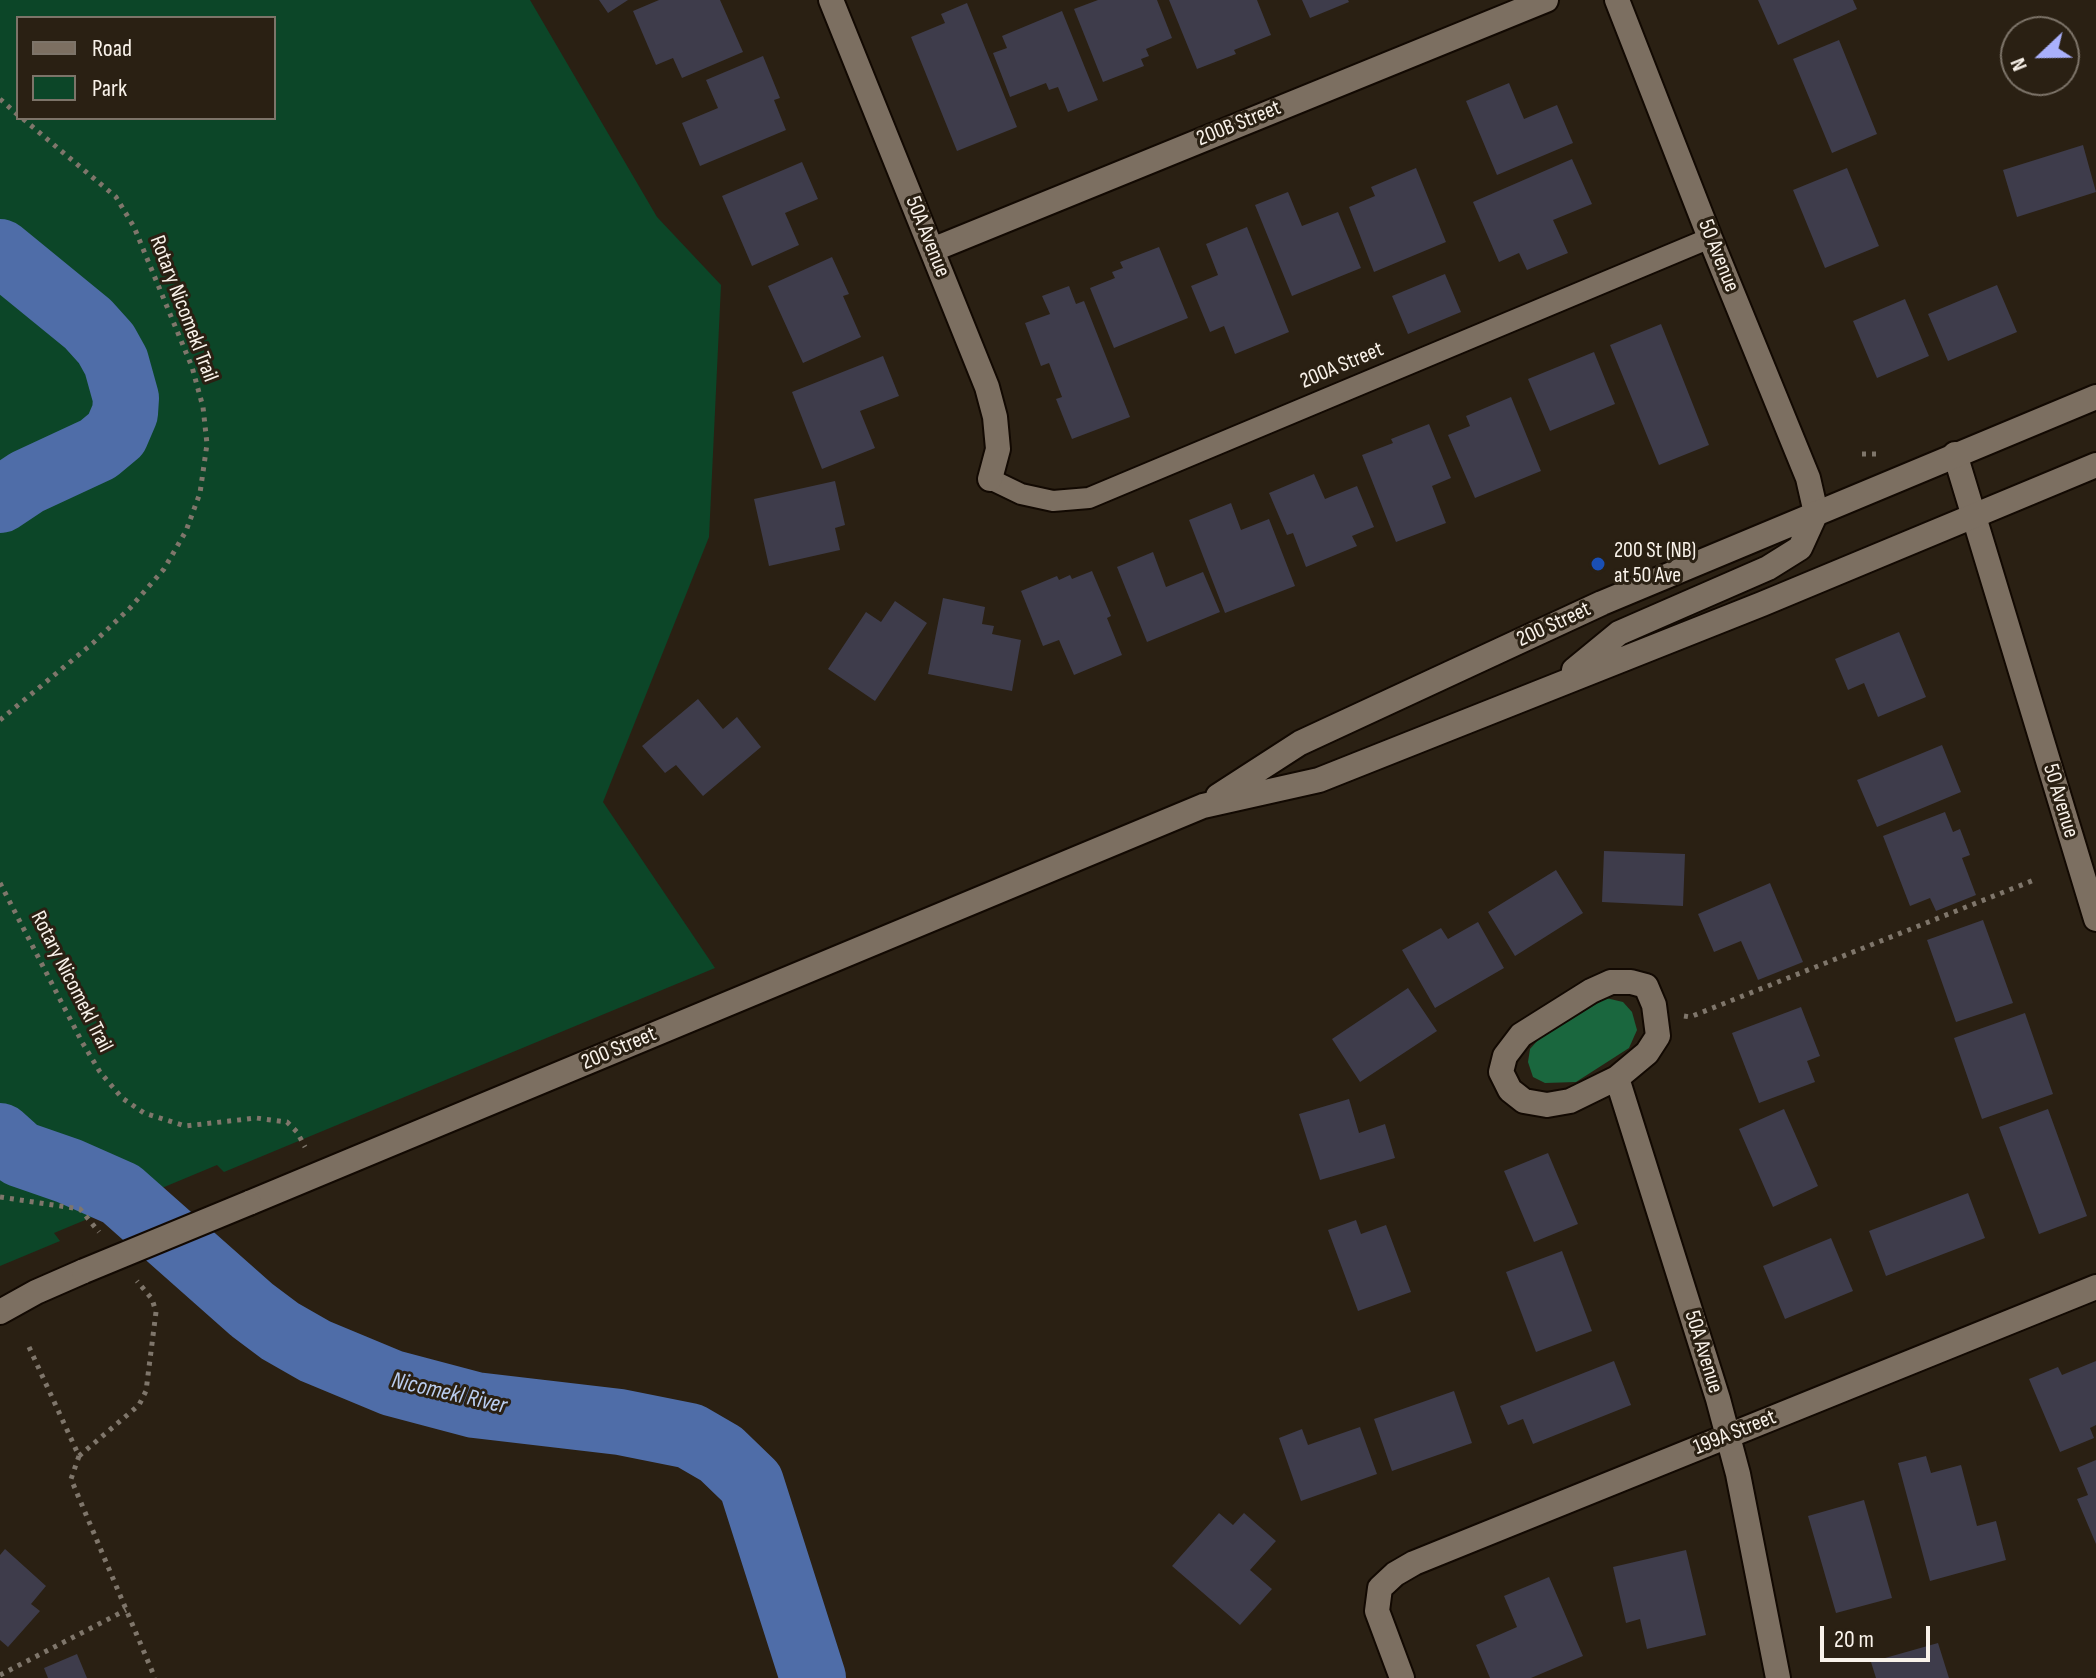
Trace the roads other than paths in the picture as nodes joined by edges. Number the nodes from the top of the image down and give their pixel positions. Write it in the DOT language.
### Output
graph roads {
  1 [pos="831,0"];
  2 [pos="1546,0"];
  3 [pos="1617,0"];
  4 [pos="1710,238"];
  5 [pos="932,250"];
  6 [pos="2096,397"];
  7 [pos="1955,454"];
  8 [pos="2096,465"];
  9 [pos="990,479"];
  10 [pos="1816,513"];
  11 [pos="1974,516"];
  12 [pos="1557,684"];
  13 [pos="1203,806"];
  14 [pos="2096,919"];
  15 [pos="1617,1078"];
  16 [pos="2096,1287"];
  17 [pos="36,1292"];
  18 [pos="0,1301"];
  19 [pos="0,1312"];
  20 [pos="1728,1437"];
  21 [pos="1402,1678"];
  22 [pos="1778,1678"];
  1 -- 5 [label="street, 50A Avenue"];
  2 -- 5 [label="street, 200B Street"];
  3 -- 4 [label="street, 50 Avenue"];
  4 -- 9 [label="lane, 200A Street"];
  4 -- 10 [label="street, 50 Avenue"];
  5 -- 9 [label="street, 50A Avenue"];
  6 -- 7 [label="street, 200 Street"];
  7 -- 10 [label="street, 200 Street"];
  7 -- 11 [label="street, 50 Avenue"];
  8 -- 11 [label="street, 200 Street"];
  10 -- 12 [label="street"];
  10 -- 13 [label="street, 200 Street"];
  11 -- 12 [label="street, 200 Street"];
  11 -- 14 [label="street, 50 Avenue"];
  12 -- 13 [label="street, 200 Street"];
  13 -- 17 [label="street, 200 Street, bridge"];
  15 -- 15 [label="street"];
  15 -- 20 [label="street, 50A Avenue"];
  16 -- 20 [label="street, 199A Street"];
  17 -- 18 [label="street, 200 Street"];
  17 -- 19 [label="street, 200 Street"];
  20 -- 21 [label="street, 199A Street"];
  20 -- 22 [label="street, 50A Avenue"];
}
